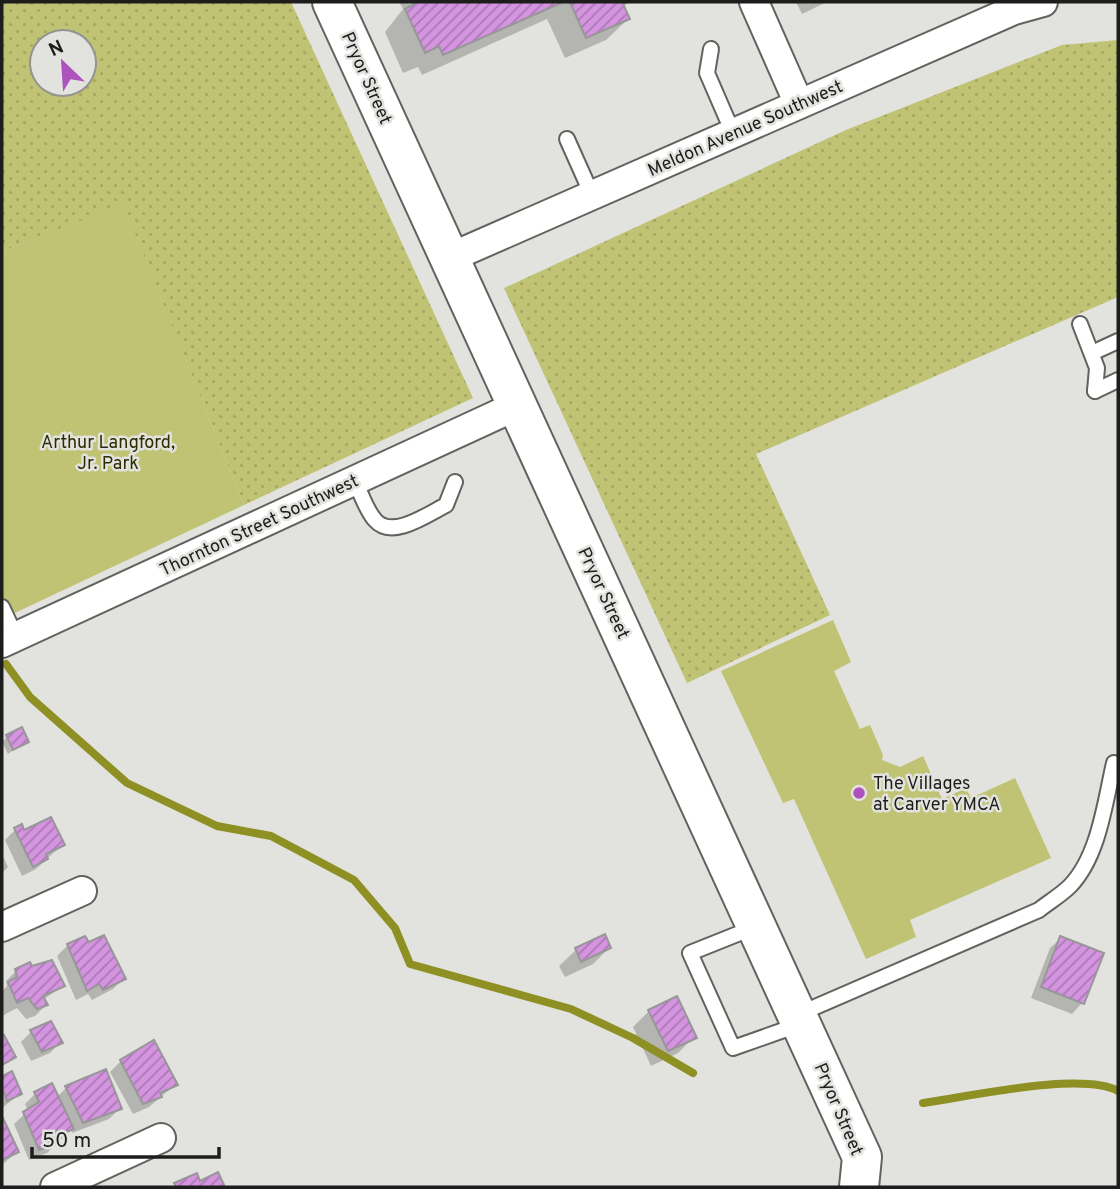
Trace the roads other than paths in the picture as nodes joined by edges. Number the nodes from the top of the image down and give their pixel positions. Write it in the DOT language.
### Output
graph roads {
  1 [pos="332,2"];
  2 [pos="754,2"];
  3 [pos="1043,2"];
  4 [pos="711,49"];
  5 [pos="799,104"];
  6 [pos="733,133"];
  7 [pos="566,139"];
  8 [pos="592,195"];
  9 [pos="449,258"];
  10 [pos="1080,324"];
  11 [pos="1118,341"];
  12 [pos="1092,353"];
  13 [pos="1118,380"];
  14 [pos="516,406"];
  15 [pos="355,481"];
  16 [pos="455,482"];
  17 [pos="2,607"];
  18 [pos="9,640"];
  19 [pos="1114,762"];
  20 [pos="82,891"];
  21 [pos="757,926"];
  22 [pos="2,927"];
  23 [pos="799,1019"];
  24 [pos="160,1139"];
  25 [pos="866,1177"];
  26 [pos="54,1187"];
  1 -- 9 [label="main road, Pryor Street"];
  2 -- 5 [label="street"];
  3 -- 5 [label="street, Meldon Avenue Southwest"];
  4 -- 6 [label="lane"];
  5 -- 6 [label="street, Meldon Avenue Southwest"];
  6 -- 8 [label="street, Meldon Avenue Southwest"];
  7 -- 8 [label="lane"];
  8 -- 9 [label="street, Meldon Avenue Southwest"];
  9 -- 14 [label="main road, Pryor Street"];
  10 -- 12 [label="lane"];
  11 -- 12 [label="lane"];
  12 -- 13 [label="lane"];
  14 -- 15 [label="street, Thornton Street Southwest"];
  14 -- 21 [label="main road, Pryor Street"];
  15 -- 16 [label="lane"];
  15 -- 18 [label="street, Thornton Street Southwest"];
  17 -- 18 [label="lane"];
  19 -- 23 [label="lane"];
  20 -- 22 [label="street"];
  21 -- 23 [label="main road, Pryor Street"];
  21 -- 23 [label="lane"];
  23 -- 25 [label="main road, Pryor Street"];
  24 -- 26 [label="street"];
}
